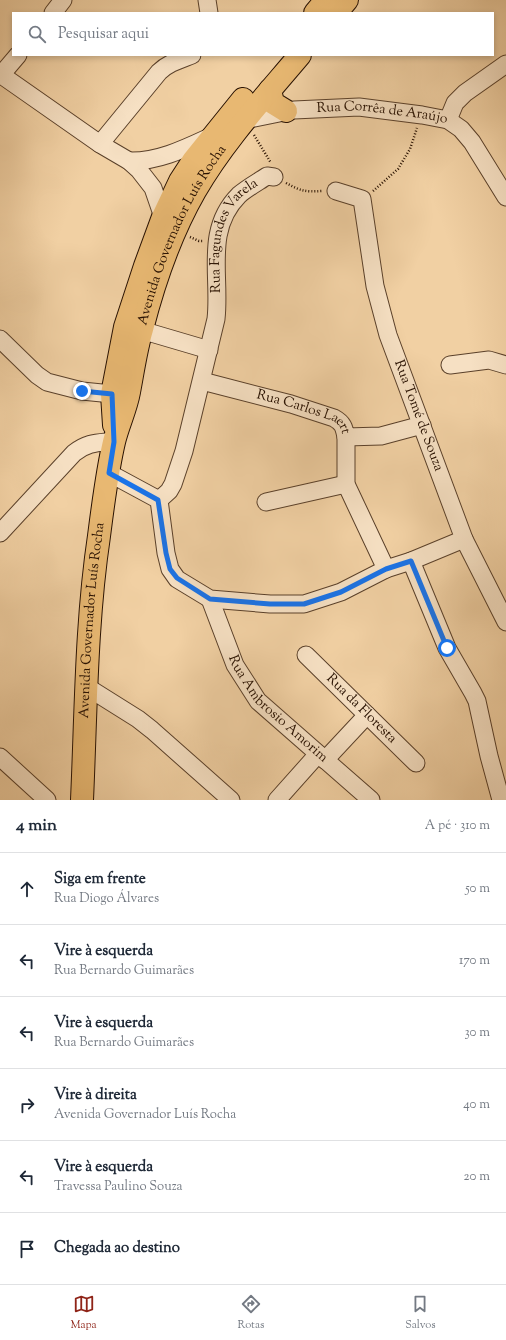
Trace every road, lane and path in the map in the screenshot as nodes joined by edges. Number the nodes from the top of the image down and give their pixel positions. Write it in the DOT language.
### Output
graph roads {
  1 [pos="63,0"];
  2 [pos="207,0"];
  3 [pos="326,0"];
  4 [pos="347,0"];
  5 [pos="54,12"];
  6 [pos="209,12"];
  7 [pos="316,12"];
  8 [pos="337,12"];
  9 [pos="17,56"];
  10 [pos="189,56"];
  11 [pos="279,56"];
  12 [pos="299,56"];
  13 [pos="506,64"];
  14 [pos="0,74"];
  15 [pos="270,90"];
  16 [pos="286,111"];
  17 [pos="422,115"];
  18 [pos="448,120"];
  19 [pos="250,128"];
  20 [pos="212,136"];
  21 [pos="100,144"];
  22 [pos="129,161"];
  23 [pos="272,168"];
  24 [pos="336,191"];
  25 [pos="506,197"];
  26 [pos="362,199"];
  27 [pos="163,217"];
  28 [pos="141,330"];
  29 [pos="0,339"];
  30 [pos="209,350"];
  31 [pos="450,365"];
  32 [pos="506,365"];
  33 [pos="202,381"];
  34 [pos="112,394"];
  35 [pos="422,425"];
  36 [pos="346,437"];
  37 [pos="114,442"];
  38 [pos="109,473"];
  39 [pos="346,484"];
  40 [pos="158,500"];
  41 [pos="266,502"];
  42 [pos="0,533"];
  43 [pos="464,539"];
  44 [pos="411,561"];
  45 [pos="386,569"];
  46 [pos="210,599"];
  47 [pos="506,621"];
  48 [pos="306,655"];
  49 [pos="86,687"];
  50 [pos="368,715"];
  51 [pos="0,757"];
  52 [pos="322,757"];
  53 [pos="416,763"];
  54 [pos="47,800"];
  55 [pos="82,800"];
  56 [pos="231,800"];
  57 [pos="277,800"];
  58 [pos="371,800"];
  59 [pos="501,800"];
  1 -- 5 [label="street"];
  2 -- 6 [label="street"];
  3 -- 7 [label="main road"];
  4 -- 8 [label="main road"];
  9 -- 14 [label="street"];
  10 -- 21 [label="street"];
  11 -- 20 [label="main road, Avenida Governador Luís Rocha"];
  12 -- 15 [label="main road, Avenida Governador Luís Rocha"];
  13 -- 18 [label="street"];
  14 -- 21 [label="street"];
  15 -- 16 [label="main road"];
  15 -- 19 [label="main road, Avenida Governador Luís Rocha"];
  16 -- 17 [label="street, Rua Corrêa de Araújo"];
  16 -- 19 [label="street, Rua Corrêa de Araújo"];
  17 -- 18 [label="street, Rua Corrêa de Araújo"];
  17 -- 26 [label="path"];
  18 -- 25 [label="street, Rua Corrêa de Araújo"];
  19 -- 20 [label="street, Rua Corrêa de Araújo"];
  19 -- 23 [label="path"];
  19 -- 28 [label="main road, Avenida Governador Luís Rocha"];
  20 -- 22 [label="street, Rua Corrêa de Araújo"];
  20 -- 27 [label="main road, Avenida Governador Luís Rocha"];
  21 -- 22 [label="street"];
  22 -- 27 [label="street"];
  23 -- 24 [label="path, Rua Fagundes Varela"];
  23 -- 30 [label="street, Rua Fagundes Varela"];
  24 -- 26 [label="street"];
  26 -- 35 [label="street, Rua Tomé de Souza"];
  27 -- 34 [label="main road, Avenida Governador Luís Rocha"];
  28 -- 30 [label="street"];
  28 -- 37 [label="main road, Avenida Governador Luís Rocha"];
  29 -- 34 [label="street"];
  30 -- 33 [label="street, Rua Fagundes Varela"];
  31 -- 32 [label="street"];
  33 -- 36 [label="street, Rua Carlos Laert"];
  33 -- 40 [label="street, Rua Fagundes Varela"];
  34 -- 37 [label="main road, Avenida Governador Luís Rocha"];
  35 -- 36 [label="street, Rua Carlos Laert"];
  35 -- 43 [label="street, Rua Tomé de Souza"];
  36 -- 39 [label="street"];
  37 -- 38 [label="main road, Avenida Governador Luís Rocha"];
  37 -- 42 [label="street"];
  38 -- 40 [label="street"];
  38 -- 49 [label="main road, Avenida Governador Luís Rocha"];
  39 -- 41 [label="street"];
  39 -- 45 [label="street"];
  40 -- 46 [label="street"];
  43 -- 44 [label="street"];
  43 -- 47 [label="street, Rua Tomé de Souza"];
  44 -- 45 [label="street"];
  44 -- 59 [label="street"];
  45 -- 46 [label="street"];
  46 -- 52 [label="street, Rua Ambrosio Amorim"];
  48 -- 50 [label="street, Rua da Floresta"];
  49 -- 55 [label="main road, Avenida Governador Luís Rocha"];
  49 -- 56 [label="street"];
  50 -- 52 [label="street"];
  50 -- 53 [label="street, Rua da Floresta"];
  51 -- 54 [label="street"];
  52 -- 57 [label="street"];
  52 -- 58 [label="street, Rua Ambrosio Amorim"];
}
